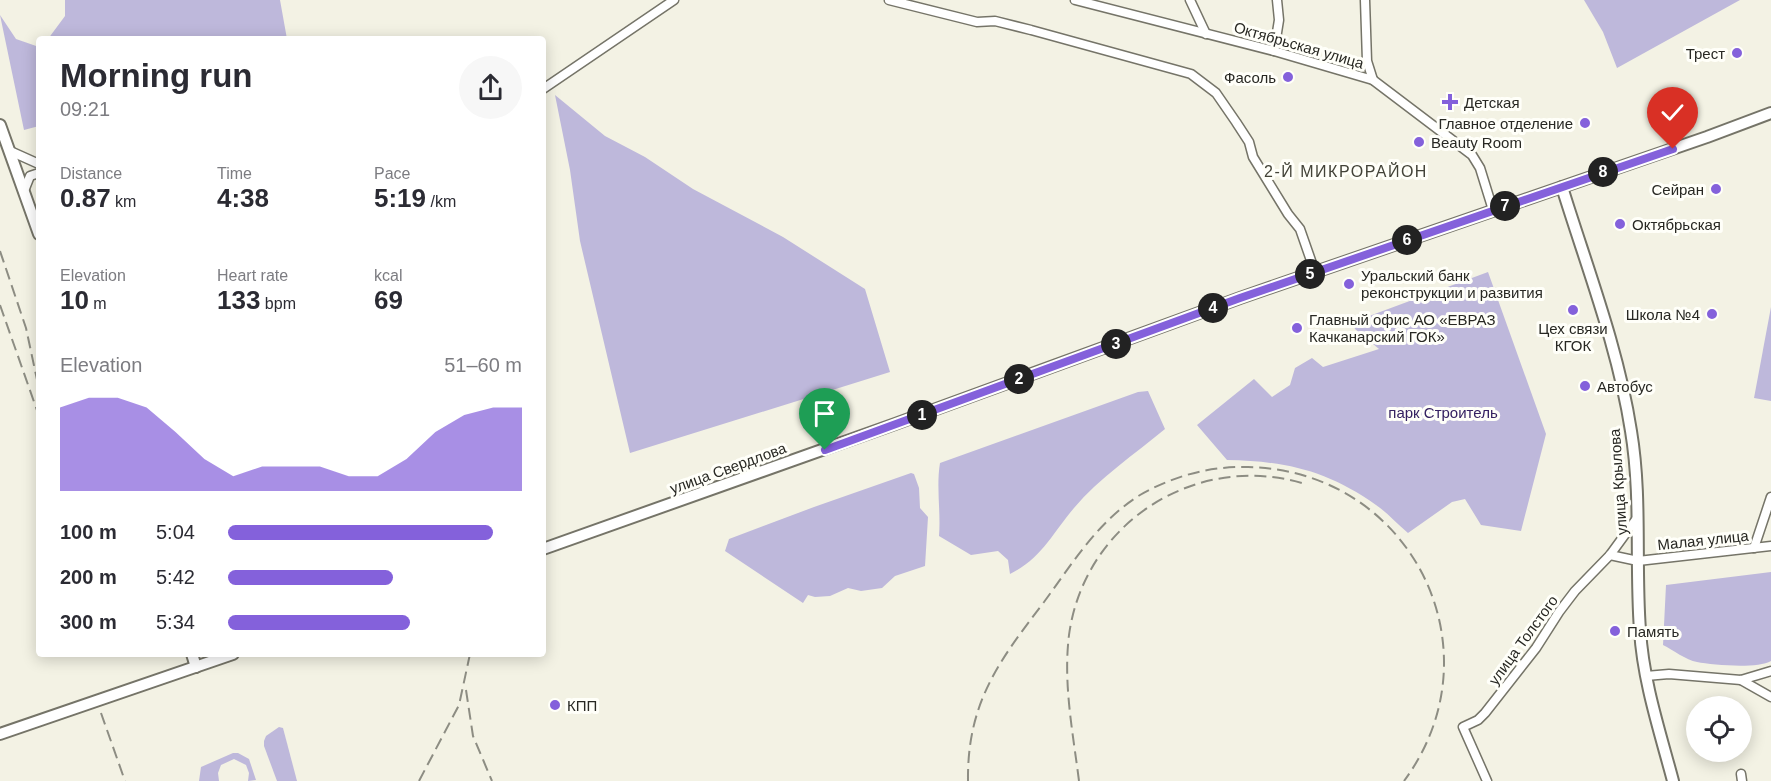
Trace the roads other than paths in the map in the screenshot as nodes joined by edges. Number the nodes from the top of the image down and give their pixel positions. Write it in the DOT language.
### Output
graph roads {
  1 [pos="674,0"];
  2 [pos="889,0"];
  3 [pos="1075,0"];
  4 [pos="1190,0"];
  5 [pos="1277,0"];
  6 [pos="1365,0"];
  7 [pos="1206,34"];
  8 [pos="1274,51"];
  9 [pos="1373,80"];
  10 [pos="546,86"];
  11 [pos="1771,112"];
  12 [pos="0,125"];
  13 [pos="10,151"];
  14 [pos="36,163"];
  15 [pos="36,174"];
  16 [pos="1562,187"];
  17 [pos="24,191"];
  18 [pos="1493,210"];
  19 [pos="36,225"];
  20 [pos="1315,272"];
  21 [pos="1771,497"];
  22 [pos="1637,518"];
  23 [pos="1771,546"];
  24 [pos="546,548"];
  25 [pos="1754,548"];
  26 [pos="1610,555"];
  27 [pos="1638,561"];
  28 [pos="193,657"];
  29 [pos="224,657"];
  30 [pos="196,667"];
  31 [pos="1771,671"];
  32 [pos="1646,675"];
  33 [pos="1741,680"];
  34 [pos="1771,697"];
  35 [pos="0,734"];
  36 [pos="1487,781"];
  37 [pos="1672,781"];
  1 -- 10 [label="street"];
  2 -- 20 [label="street"];
  3 -- 7 [label="street, Октябрьская улица"];
  4 -- 7 [label="street"];
  5 -- 8 [label="street"];
  6 -- 9 [label="street"];
  7 -- 8 [label="street, Октябрьская улица"];
  8 -- 9 [label="street, Октябрьская улица"];
  9 -- 18 [label="street, Октябрьская улица"];
  11 -- 16 [label="main road, улица Свердлова"];
  12 -- 13 [label="main road"];
  13 -- 14 [label="street"];
  13 -- 17 [label="main road"];
  15 -- 17 [label="street"];
  16 -- 18 [label="main road, улица Свердлова"];
  16 -- 22 [label="main road, улица Крылова"];
  17 -- 19 [label="main road"];
  18 -- 20 [label="main road, улица Свердлова"];
  20 -- 24 [label="main road, улица Свердлова"];
  21 -- 25 [label="street"];
  22 -- 26 [label="street, улица Толстого"];
  22 -- 27 [label="main road, улица Крылова"];
  23 -- 25 [label="street, Малая улица"];
  25 -- 27 [label="street, Малая улица"];
  26 -- 27 [label="street, Малая улица"];
  26 -- 36 [label="street, улица Толстого"];
  27 -- 32 [label="main road, улица Крылова"];
  28 -- 30 [label="main road"];
  29 -- 30 [label="main road"];
  30 -- 35 [label="main road"];
  31 -- 33 [label="street"];
  32 -- 33 [label="street"];
  32 -- 37 [label="main road, улица Крылова"];
  33 -- 34 [label="street"];
}
